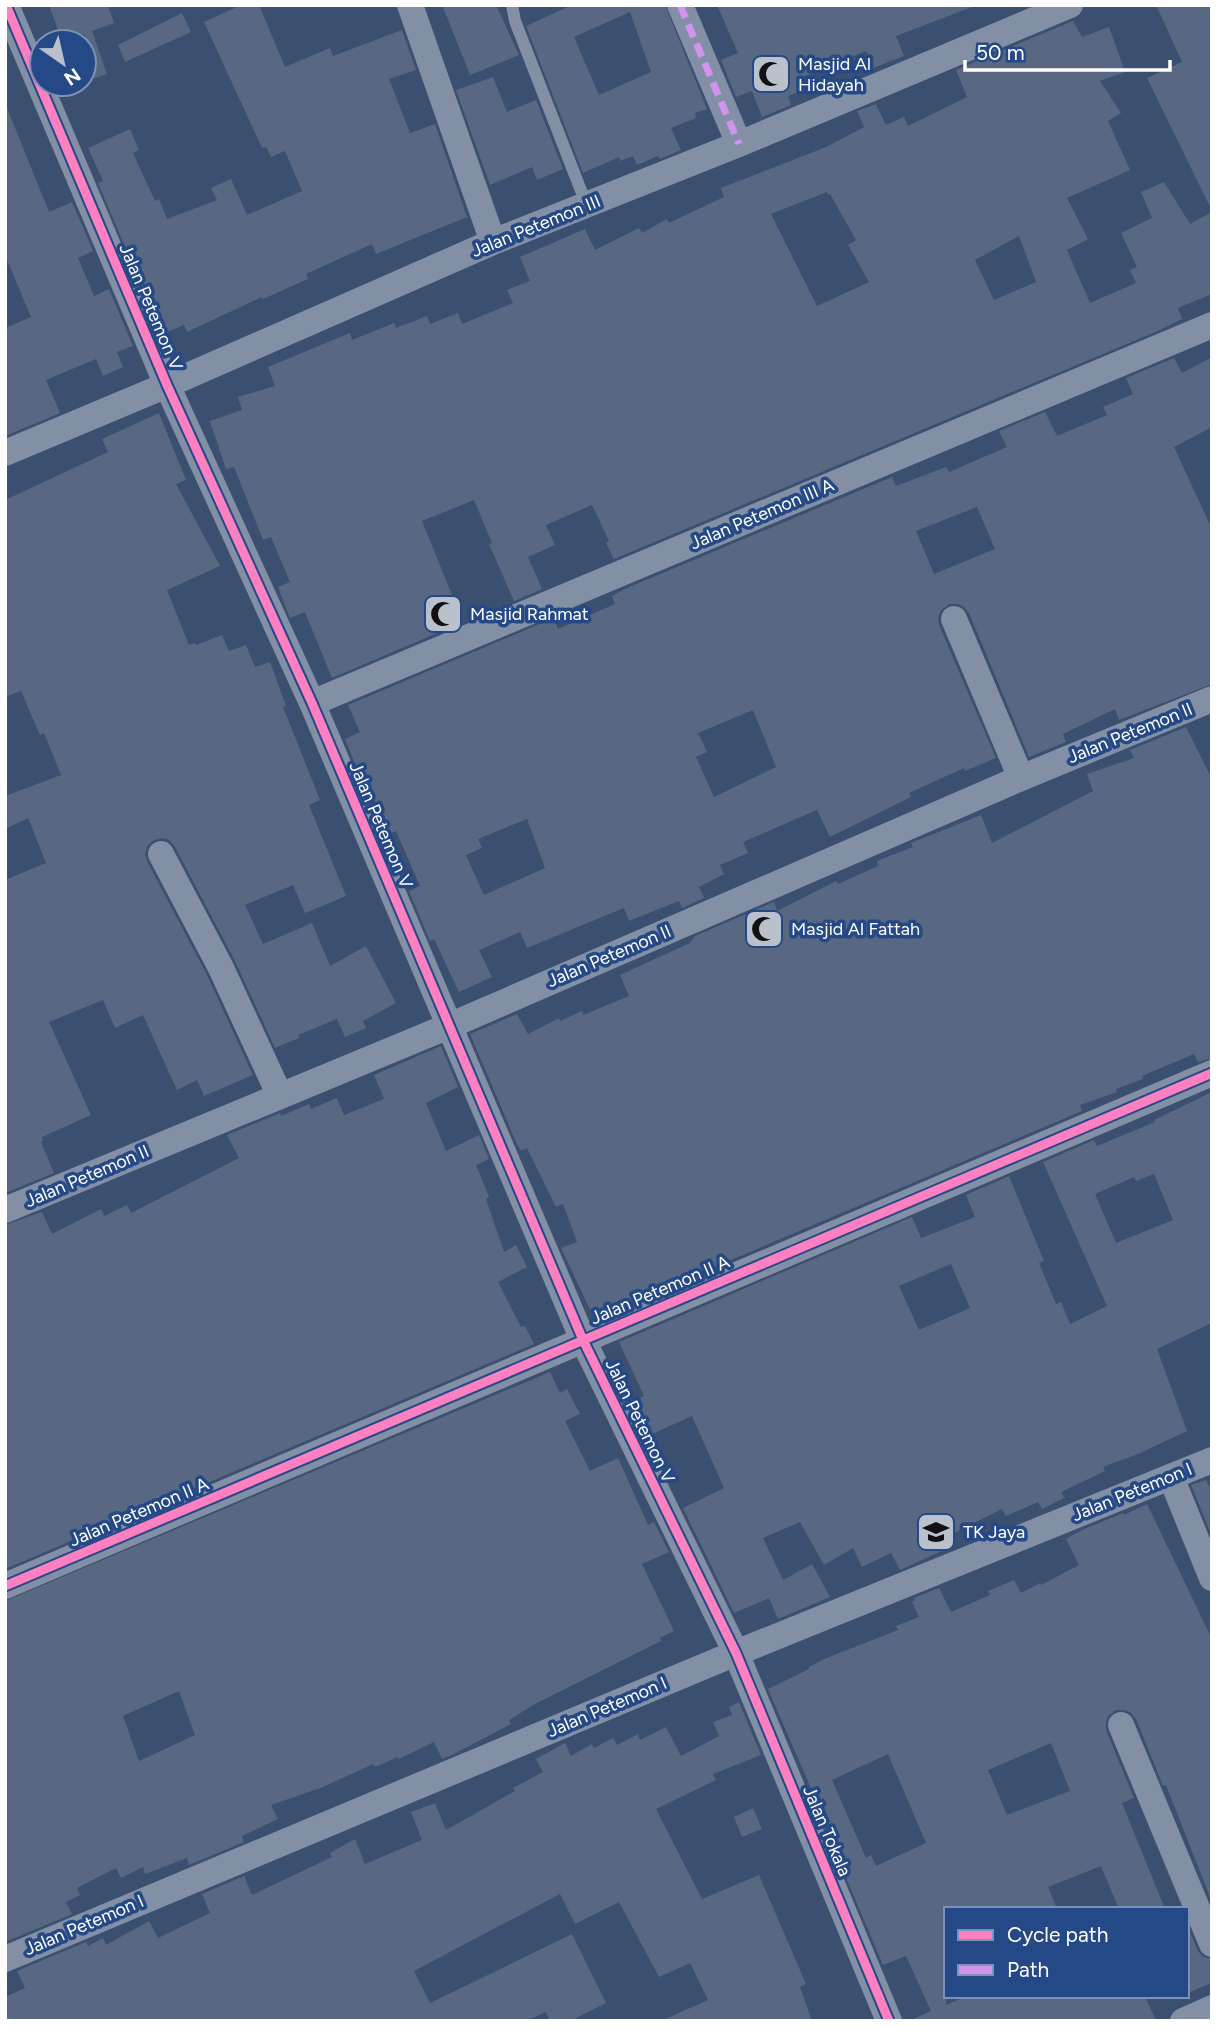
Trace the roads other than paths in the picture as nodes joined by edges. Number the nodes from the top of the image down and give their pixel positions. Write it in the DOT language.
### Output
graph roads {
  1 [pos="6,5"];
  2 [pos="411,5"];
  3 [pos="512,5"];
  4 [pos="680,5"];
  5 [pos="1070,5"];
  6 [pos="739,144"];
  7 [pos="587,206"];
  8 [pos="493,242"];
  9 [pos="1212,325"];
  10 [pos="167,385"];
  11 [pos="5,453"];
  12 [pos="954,620"];
  13 [pos="1212,699"];
  14 [pos="312,704"];
  15 [pos="1021,778"];
  16 [pos="161,854"];
  17 [pos="449,1026"];
  18 [pos="1212,1073"];
  19 [pos="280,1096"];
  20 [pos="5,1210"];
  21 [pos="583,1340"];
  22 [pos="1212,1460"];
  23 [pos="1171,1477"];
  24 [pos="1212,1578"];
  25 [pos="5,1586"];
  26 [pos="736,1653"];
  27 [pos="1121,1725"];
  28 [pos="1212,1944"];
  29 [pos="5,1959"];
  30 [pos="1212,2008"];
  31 [pos="889,2021"];
  32 [pos="1183,2021"];
  1 -- 10 [label="street, Jalan Petemon V"];
  2 -- 8 [label="street"];
  3 -- 7 [label="lane"];
  4 -- 6 [label="street"];
  5 -- 6 [label="street, Jalan Petemon III"];
  6 -- 7 [label="street, Jalan Petemon III"];
  7 -- 8 [label="street, Jalan Petemon III"];
  8 -- 10 [label="street, Jalan Petemon III"];
  9 -- 14 [label="street, Jalan Petemon III A"];
  10 -- 11 [label="street, Jalan Petemon III"];
  10 -- 14 [label="street, Jalan Petemon V"];
  12 -- 15 [label="street"];
  13 -- 15 [label="street, Jalan Petemon II"];
  14 -- 17 [label="street, Jalan Petemon V"];
  15 -- 17 [label="street, Jalan Petemon II"];
  16 -- 19 [label="street"];
  17 -- 19 [label="street, Jalan Petemon II"];
  17 -- 21 [label="street, Jalan Petemon V"];
  18 -- 21 [label="street, Jalan Petemon II A"];
  19 -- 20 [label="street, Jalan Petemon II"];
  21 -- 25 [label="street, Jalan Petemon II A"];
  21 -- 26 [label="street, Jalan Petemon V"];
  22 -- 23 [label="street, Jalan Petemon I"];
  23 -- 24 [label="street"];
  23 -- 26 [label="street, Jalan Petemon I"];
  26 -- 29 [label="street, Jalan Petemon I"];
  26 -- 31 [label="street, Jalan Tokala"];
  27 -- 28 [label="street"];
  30 -- 32 [label="street"];
}
